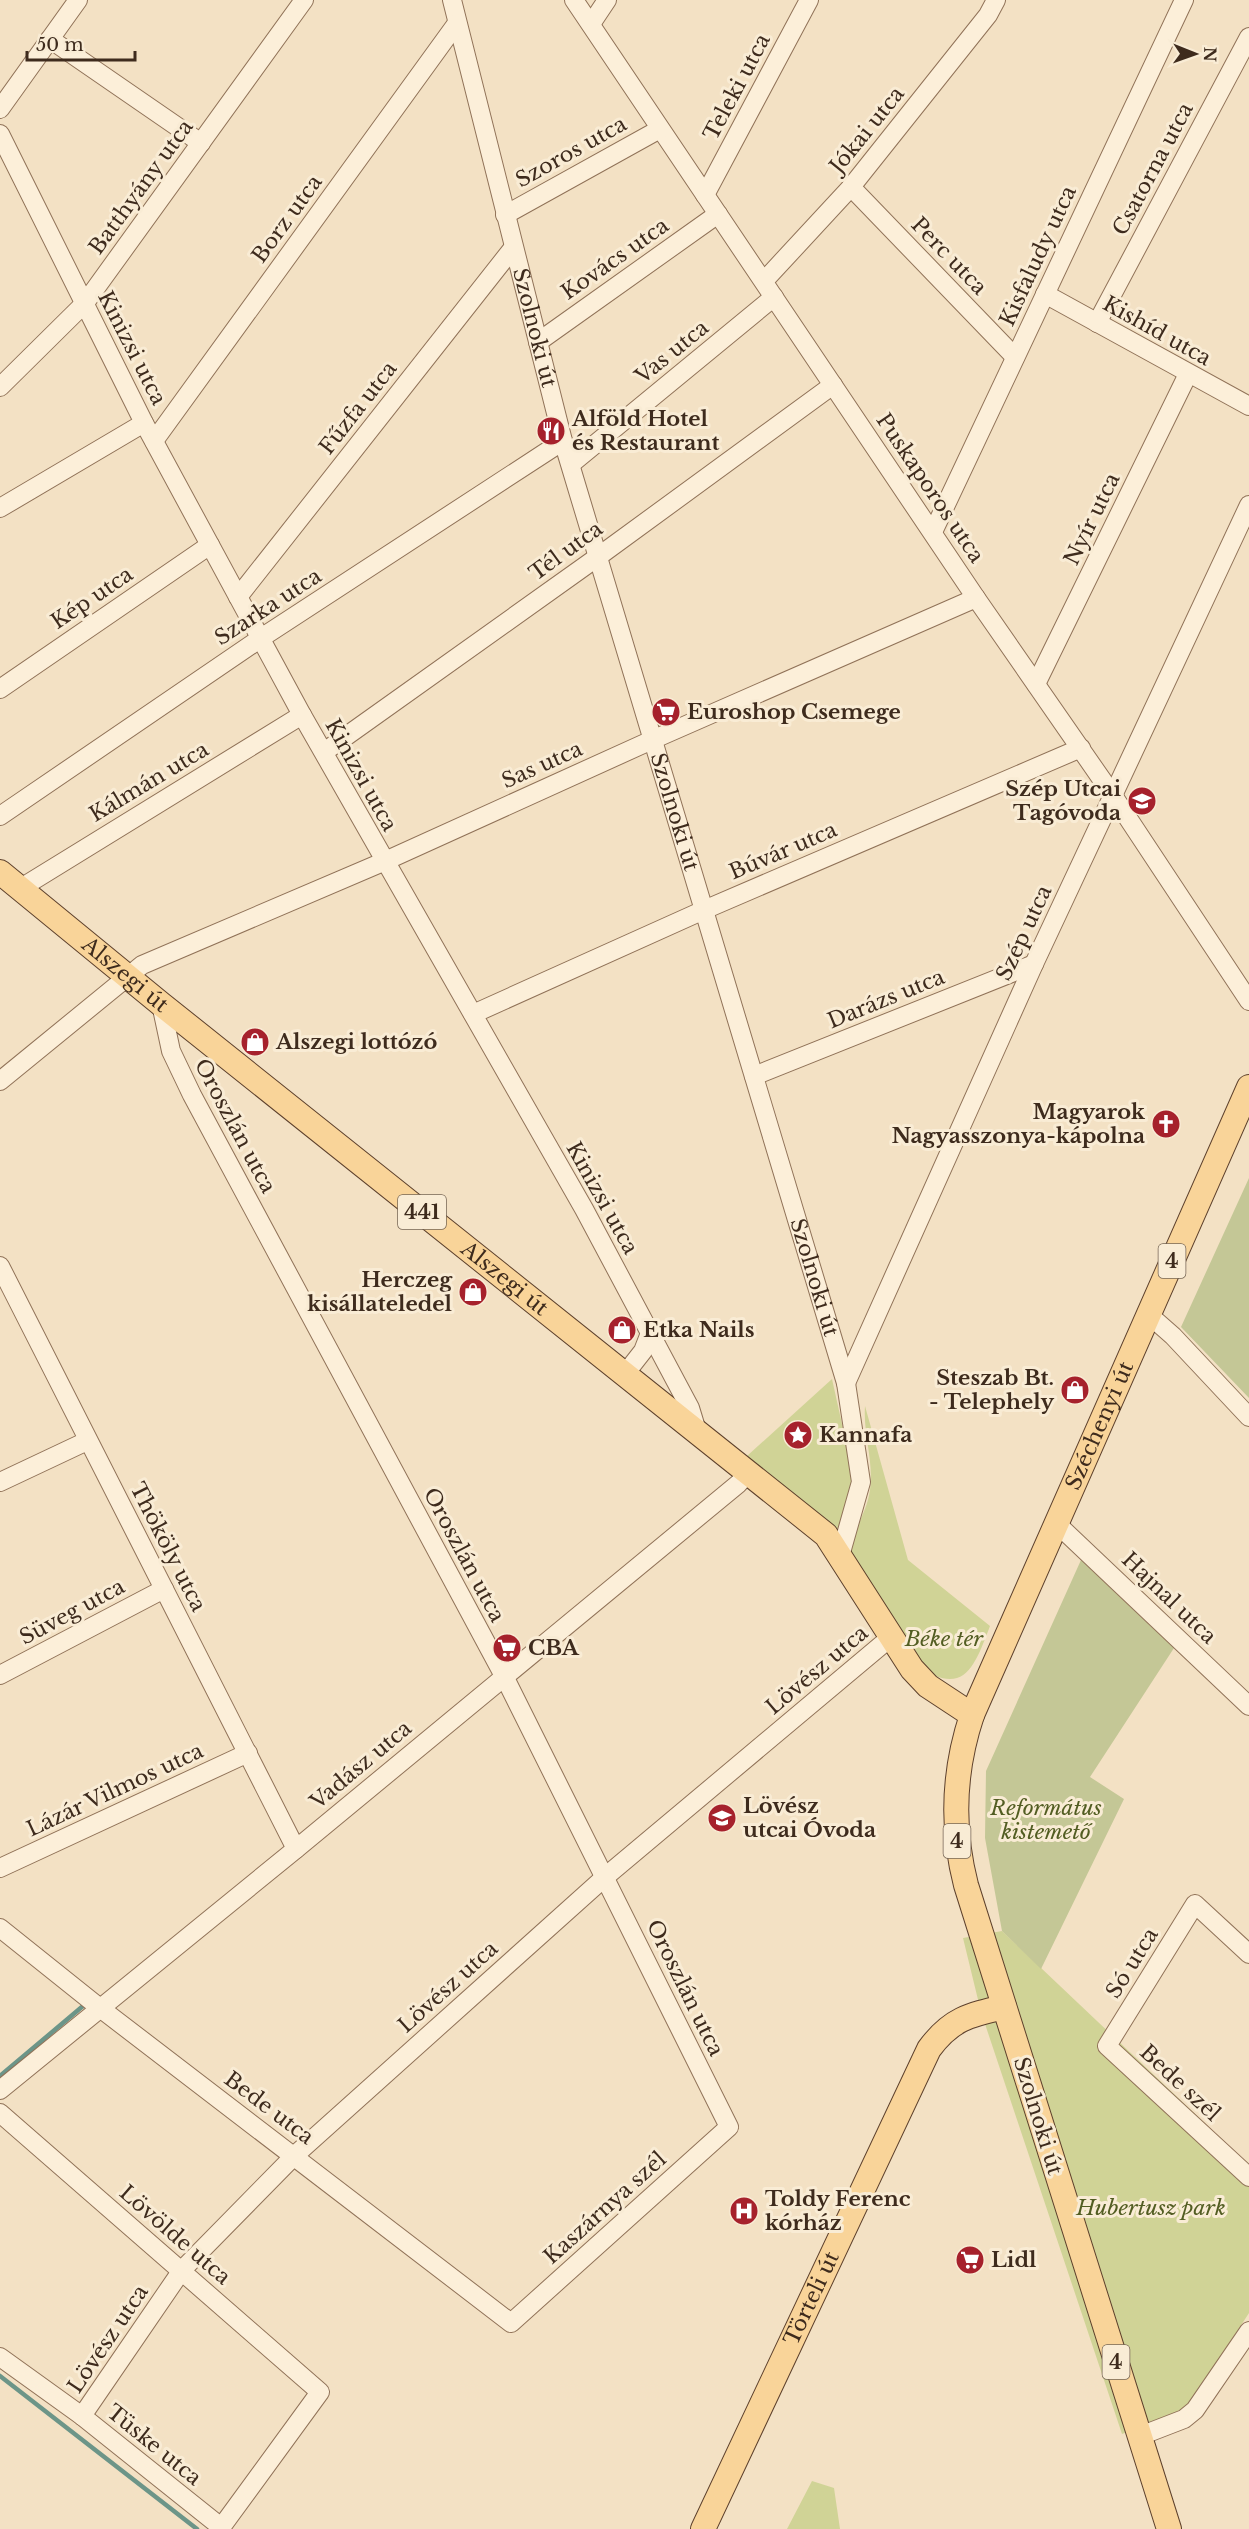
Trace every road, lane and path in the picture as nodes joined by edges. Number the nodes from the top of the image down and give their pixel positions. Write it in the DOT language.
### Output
graph roads {
  1 [pos="78,0"];
  2 [pos="304,0"];
  3 [pos="452,0"];
  4 [pos="574,0"];
  5 [pos="607,0"];
  6 [pos="809,0"];
  7 [pos="996,0"];
  8 [pos="1184,0"];
  9 [pos="457,23"];
  10 [pos="591,24"];
  11 [pos="1249,37"];
  12 [pos="50,39"];
  13 [pos="0,109"];
  14 [pos="660,129"];
  15 [pos="0,134"];
  16 [pos="201,143"];
  17 [pos="851,187"];
  18 [pos="705,195"];
  19 [pos="718,214"];
  20 [pos="505,215"];
  21 [pos="513,248"];
  22 [pos="764,281"];
  23 [pos="1045,294"];
  24 [pos="774,297"];
  25 [pos="85,303"];
  26 [pos="1096,322"];
  27 [pos="538,342"];
  28 [pos="1015,357"];
  29 [pos="1188,374"];
  30 [pos="833,385"];
  31 [pos="0,387"];
  32 [pos="1249,406"];
  33 [pos="144,423"];
  34 [pos="154,441"];
  35 [pos="563,441"];
  36 [pos="571,464"];
  37 [pos="1249,505"];
  38 [pos="0,508"];
  39 [pos="933,532"];
  40 [pos="210,545"];
  41 [pos="599,556"];
  42 [pos="238,597"];
  43 [pos="976,598"];
  44 [pos="261,638"];
  45 [pos="1036,684"];
  46 [pos="0,689"];
  47 [pos="302,715"];
  48 [pos="652,740"];
  49 [pos="1081,748"];
  50 [pos="324,752"];
  51 [pos="1114,797"];
  52 [pos="0,816"];
  53 [pos="384,862"];
  54 [pos="0,872"];
  55 [pos="21,888"];
  56 [pos="704,909"];
  57 [pos="1034,964"];
  58 [pos="129,977"];
  59 [pos="1249,1001"];
  60 [pos="161,1004"];
  61 [pos="473,1014"];
  62 [pos="754,1076"];
  63 [pos="0,1081"];
  64 [pos="1249,1087"];
  65 [pos="0,1266"];
  66 [pos="4,1285"];
  67 [pos="1148,1314"];
  68 [pos="650,1333"];
  69 [pos="625,1374"];
  70 [pos="846,1383"];
  71 [pos="1249,1417"];
  72 [pos="697,1431"];
  73 [pos="87,1441"];
  74 [pos="749,1472"];
  75 [pos="0,1482"];
  76 [pos="1056,1523"];
  77 [pos="840,1556"];
  78 [pos="164,1589"];
  79 [pos="891,1637"];
  80 [pos="991,1671"];
  81 [pos="0,1675"];
  82 [pos="504,1676"];
  83 [pos="928,1686"];
  84 [pos="1249,1706"];
  85 [pos="972,1715"];
  86 [pos="248,1753"];
  87 [pos="958,1767"];
  88 [pos="296,1849"];
  89 [pos="0,1868"];
  90 [pos="605,1877"];
  91 [pos="0,1928"];
  92 [pos="1249,1954"];
  93 [pos="1004,2007"];
  94 [pos="100,2008"];
  95 [pos="1107,2046"];
  96 [pos="0,2090"];
  97 [pos="0,2114"];
  98 [pos="729,2127"];
  99 [pos="294,2156"];
  100 [pos="1249,2177"];
  101 [pos="182,2270"];
  102 [pos="511,2323"];
  103 [pos="1249,2331"];
  104 [pos="0,2357"];
  105 [pos="82,2416"];
  106 [pos="1140,2436"];
  107 [pos="220,2528"];
  108 [pos="703,2529"];
  109 [pos="1169,2529"];
  1 -- 12 [label="street"];
  2 -- 16 [label="street, Batthyány utca"];
  3 -- 9 [label="street, Szolnoki út"];
  4 -- 10 [label="street, Puskaporos utca"];
  5 -- 10 [label="street"];
  6 -- 18 [label="street, Teleki utca"];
  7 -- 17 [label="street, Jókai utca"];
  8 -- 23 [label="street, Kisfaludy utca"];
  9 -- 20 [label="street, Szolnoki út"];
  9 -- 34 [label="street, Borz utca"];
  10 -- 14 [label="street, Puskaporos utca"];
  11 -- 26 [label="street, Csatorna utca"];
  12 -- 13 [label="street"];
  12 -- 16 [label="street"];
  14 -- 18 [label="street, Puskaporos utca"];
  14 -- 20 [label="street, Szoros utca"];
  15 -- 25 [label="street, Kinizsi utca"];
  16 -- 25 [label="street, Batthyány utca"];
  17 -- 22 [label="street, Jókai utca"];
  17 -- 28 [label="street, Perc utca"];
  18 -- 19 [label="street, Puskaporos utca"];
  19 -- 22 [label="street, Puskaporos utca"];
  19 -- 27 [label="street, Kovács utca"];
  20 -- 21 [label="street, Szolnoki út"];
  21 -- 27 [label="street, Szolnoki út"];
  21 -- 42 [label="street, Fűzfa utca"];
  22 -- 24 [label="street, Puskaporos utca"];
  23 -- 26 [label="street, Kishíd utca"];
  23 -- 28 [label="street, Kisfaludy utca"];
  24 -- 30 [label="street, Puskaporos utca"];
  24 -- 36 [label="street, Vas utca"];
  25 -- 31 [label="street, Batthyány utca"];
  25 -- 33 [label="street, Kinizsi utca"];
  26 -- 29 [label="street, Kishíd utca"];
  27 -- 35 [label="street, Szolnoki út"];
  28 -- 39 [label="street, Kisfaludy utca"];
  29 -- 32 [label="street, Kishíd utca"];
  29 -- 45 [label="street, Nyír utca"];
  30 -- 39 [label="street, Puskaporos utca"];
  30 -- 41 [label="street, Tél utca"];
  33 -- 34 [label="street, Kinizsi utca"];
  33 -- 38 [label="street"];
  34 -- 40 [label="street, Kinizsi utca"];
  35 -- 36 [label="street, Szolnoki út"];
  35 -- 44 [label="street, Szarka utca"];
  36 -- 41 [label="street, Szolnoki út"];
  37 -- 51 [label="street, Szép utca"];
  39 -- 43 [label="street, Puskaporos utca"];
  40 -- 42 [label="street, Kinizsi utca"];
  40 -- 46 [label="street, Kép utca"];
  41 -- 48 [label="street, Szolnoki út"];
  41 -- 50 [label="street, Tél utca"];
  42 -- 44 [label="street, Kinizsi utca"];
  43 -- 45 [label="street, Puskaporos utca"];
  43 -- 48 [label="street, Sas utca"];
  44 -- 47 [label="street, Kinizsi utca"];
  44 -- 52 [label="street, Szarka utca"];
  45 -- 49 [label="street, Puskaporos utca"];
  47 -- 50 [label="street, Kinizsi utca"];
  47 -- 55 [label="street, Kálmán utca"];
  48 -- 53 [label="street, Sas utca"];
  48 -- 56 [label="street, Szolnoki út"];
  49 -- 51 [label="street, Puskaporos utca"];
  49 -- 56 [label="street, Búvár utca"];
  50 -- 53 [label="street, Kinizsi utca"];
  51 -- 57 [label="street, Szép utca"];
  51 -- 59 [label="street, Puskaporos utca"];
  53 -- 58 [label="street, Sas utca"];
  53 -- 61 [label="street, Kinizsi utca"];
  54 -- 55 [label="main road, Alszegi út / 441"];
  55 -- 58 [label="main road, Alszegi út / 441"];
  56 -- 61 [label="street, Búvár utca"];
  56 -- 62 [label="street, Szolnoki út"];
  57 -- 62 [label="street, Darázs utca"];
  57 -- 70 [label="street, Szép utca"];
  58 -- 60 [label="main road, Alszegi út / 441"];
  58 -- 63 [label="street, Sas utca"];
  60 -- 69 [label="main road, Alszegi út / 441"];
  60 -- 82 [label="street, Oroszlán utca"];
  61 -- 68 [label="street, Kinizsi utca"];
  62 -- 70 [label="street, Szolnoki út"];
  64 -- 67 [label="main road, Széchenyi út / 4"];
  65 -- 66 [label="street, Thököly utca"];
  66 -- 73 [label="street, Thököly utca"];
  67 -- 71 [label="street"];
  67 -- 76 [label="main road, Széchenyi út / 4"];
  68 -- 69 [label="street"];
  68 -- 72 [label="street, Kinizsi utca"];
  69 -- 72 [label="main road, Alszegi út / 441"];
  70 -- 77 [label="street, Szolnoki út"];
  72 -- 74 [label="main road, Alszegi út / 441"];
  73 -- 75 [label="street"];
  73 -- 78 [label="street, Thököly utca"];
  74 -- 77 [label="main road, Alszegi út / 441"];
  74 -- 82 [label="street, Vadász utca"];
  76 -- 80 [label="main road, Széchenyi út / 4"];
  76 -- 84 [label="street, Hajnal utca"];
  77 -- 79 [label="main road, Alszegi út / 441"];
  78 -- 81 [label="street, Süveg utca"];
  78 -- 86 [label="street, Thököly utca"];
  79 -- 83 [label="main road, Alszegi út / 441"];
  79 -- 90 [label="street, Lövész utca"];
  80 -- 83 [label="main road"];
  80 -- 85 [label="main road, Széchenyi út / 4"];
  82 -- 88 [label="street, Vadász utca"];
  82 -- 90 [label="street, Oroszlán utca"];
  83 -- 85 [label="main road, Alszegi út / 441"];
  85 -- 87 [label="main road, Széchenyi út / 4"];
  86 -- 88 [label="street, Thököly utca"];
  86 -- 89 [label="street, Lázár Vilmos utca"];
  87 -- 93 [label="main road, Szolnoki út / 4"];
  88 -- 94 [label="street, Vadász utca"];
  90 -- 98 [label="street, Oroszlán utca"];
  90 -- 99 [label="street, Lövész utca"];
  91 -- 94 [label="street, Bede utca"];
  92 -- 95 [label="street, Só utca"];
  93 -- 106 [label="main road, Szolnoki út / 4"];
  93 -- 108 [label="main road, Törteli út"];
  94 -- 96 [label="street, Vadász utca"];
  94 -- 99 [label="street, Bede utca"];
  95 -- 100 [label="street, Bede szél"];
  97 -- 101 [label="street, Lövölde utca"];
  98 -- 102 [label="street, Kaszárnya szél"];
  99 -- 101 [label="street, Lövész utca"];
  99 -- 102 [label="street, Bede utca"];
  101 -- 105 [label="street, Lövész utca"];
  101 -- 107 [label="street, Lövölde utca"];
  103 -- 106 [label="street"];
  104 -- 105 [label="street, Tüske utca"];
  105 -- 107 [label="street, Tüske utca"];
  106 -- 109 [label="main road, Szolnoki út / 4"];
}
